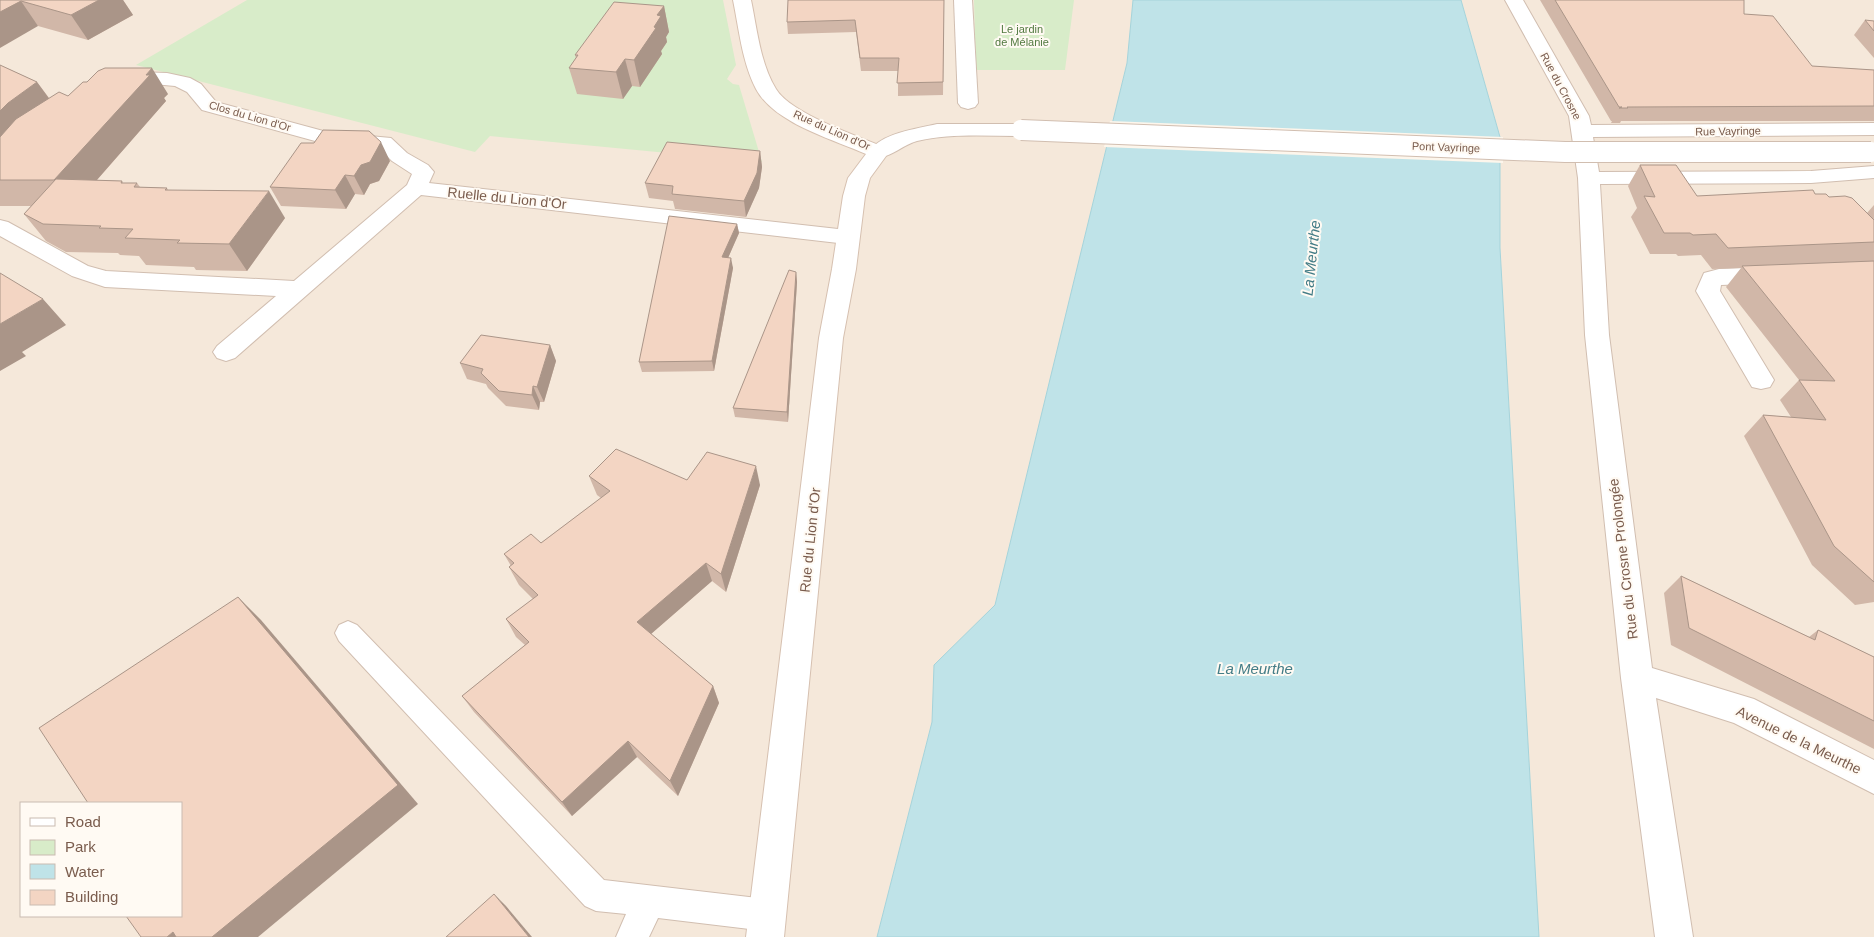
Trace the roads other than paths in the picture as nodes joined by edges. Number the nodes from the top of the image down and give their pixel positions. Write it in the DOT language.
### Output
graph roads {
  1 [pos="742,0"];
  2 [pos="964,0"];
  3 [pos="1514,0"];
  4 [pos="106,91"];
  5 [pos="968,103"];
  6 [pos="1874,129"];
  7 [pos="1021,130"];
  8 [pos="1582,131"];
  9 [pos="879,152"];
  10 [pos="1873,157"];
  11 [pos="1811,177"];
  12 [pos="1589,178"];
  13 [pos="416,188"];
  14 [pos="1827,194"];
  15 [pos="0,227"];
  16 [pos="848,237"];
  17 [pos="1796,274"];
  18 [pos="298,290"];
  19 [pos="226,352"];
  20 [pos="1761,380"];
  21 [pos="348,633"];
  22 [pos="1637,678"];
  23 [pos="1874,778"];
  24 [pos="648,902"];
  25 [pos="766,926"];
  26 [pos="632,937"];
  27 [pos="1674,937"];
  1 -- 9 [label="street, Rue du Lion d'Or"];
  2 -- 5 [label="street"];
  3 -- 8 [label="street, Rue du Crosne"];
  4 -- 13 [label="street, Clos du Lion d'Or"];
  6 -- 8 [label="street, Rue Vayringe"];
  7 -- 9 [label="street, Rue du Lion d'Or"];
  7 -- 10 [label="street, Pont Vayringe, bridge"];
  8 -- 12 [label="street, Rue du Crosne"];
  9 -- 16 [label="street, Rue du Lion d'Or"];
  10 -- 11 [label="street"];
  11 -- 12 [label="street"];
  11 -- 14 [label="street"];
  12 -- 22 [label="street, Rue du Crosne Prolongée"];
  13 -- 16 [label="street, Ruelle du Lion d'Or"];
  13 -- 18 [label="street"];
  15 -- 18 [label="street"];
  16 -- 25 [label="street, Rue du Lion d'Or"];
  17 -- 20 [label="street"];
  18 -- 19 [label="street"];
  21 -- 24 [label="lane"];
  22 -- 23 [label="street, Avenue de la Meurthe"];
  22 -- 27 [label="street, Rue du Crosne Prolongée"];
  24 -- 25 [label="lane"];
  24 -- 26 [label="lane"];
}
